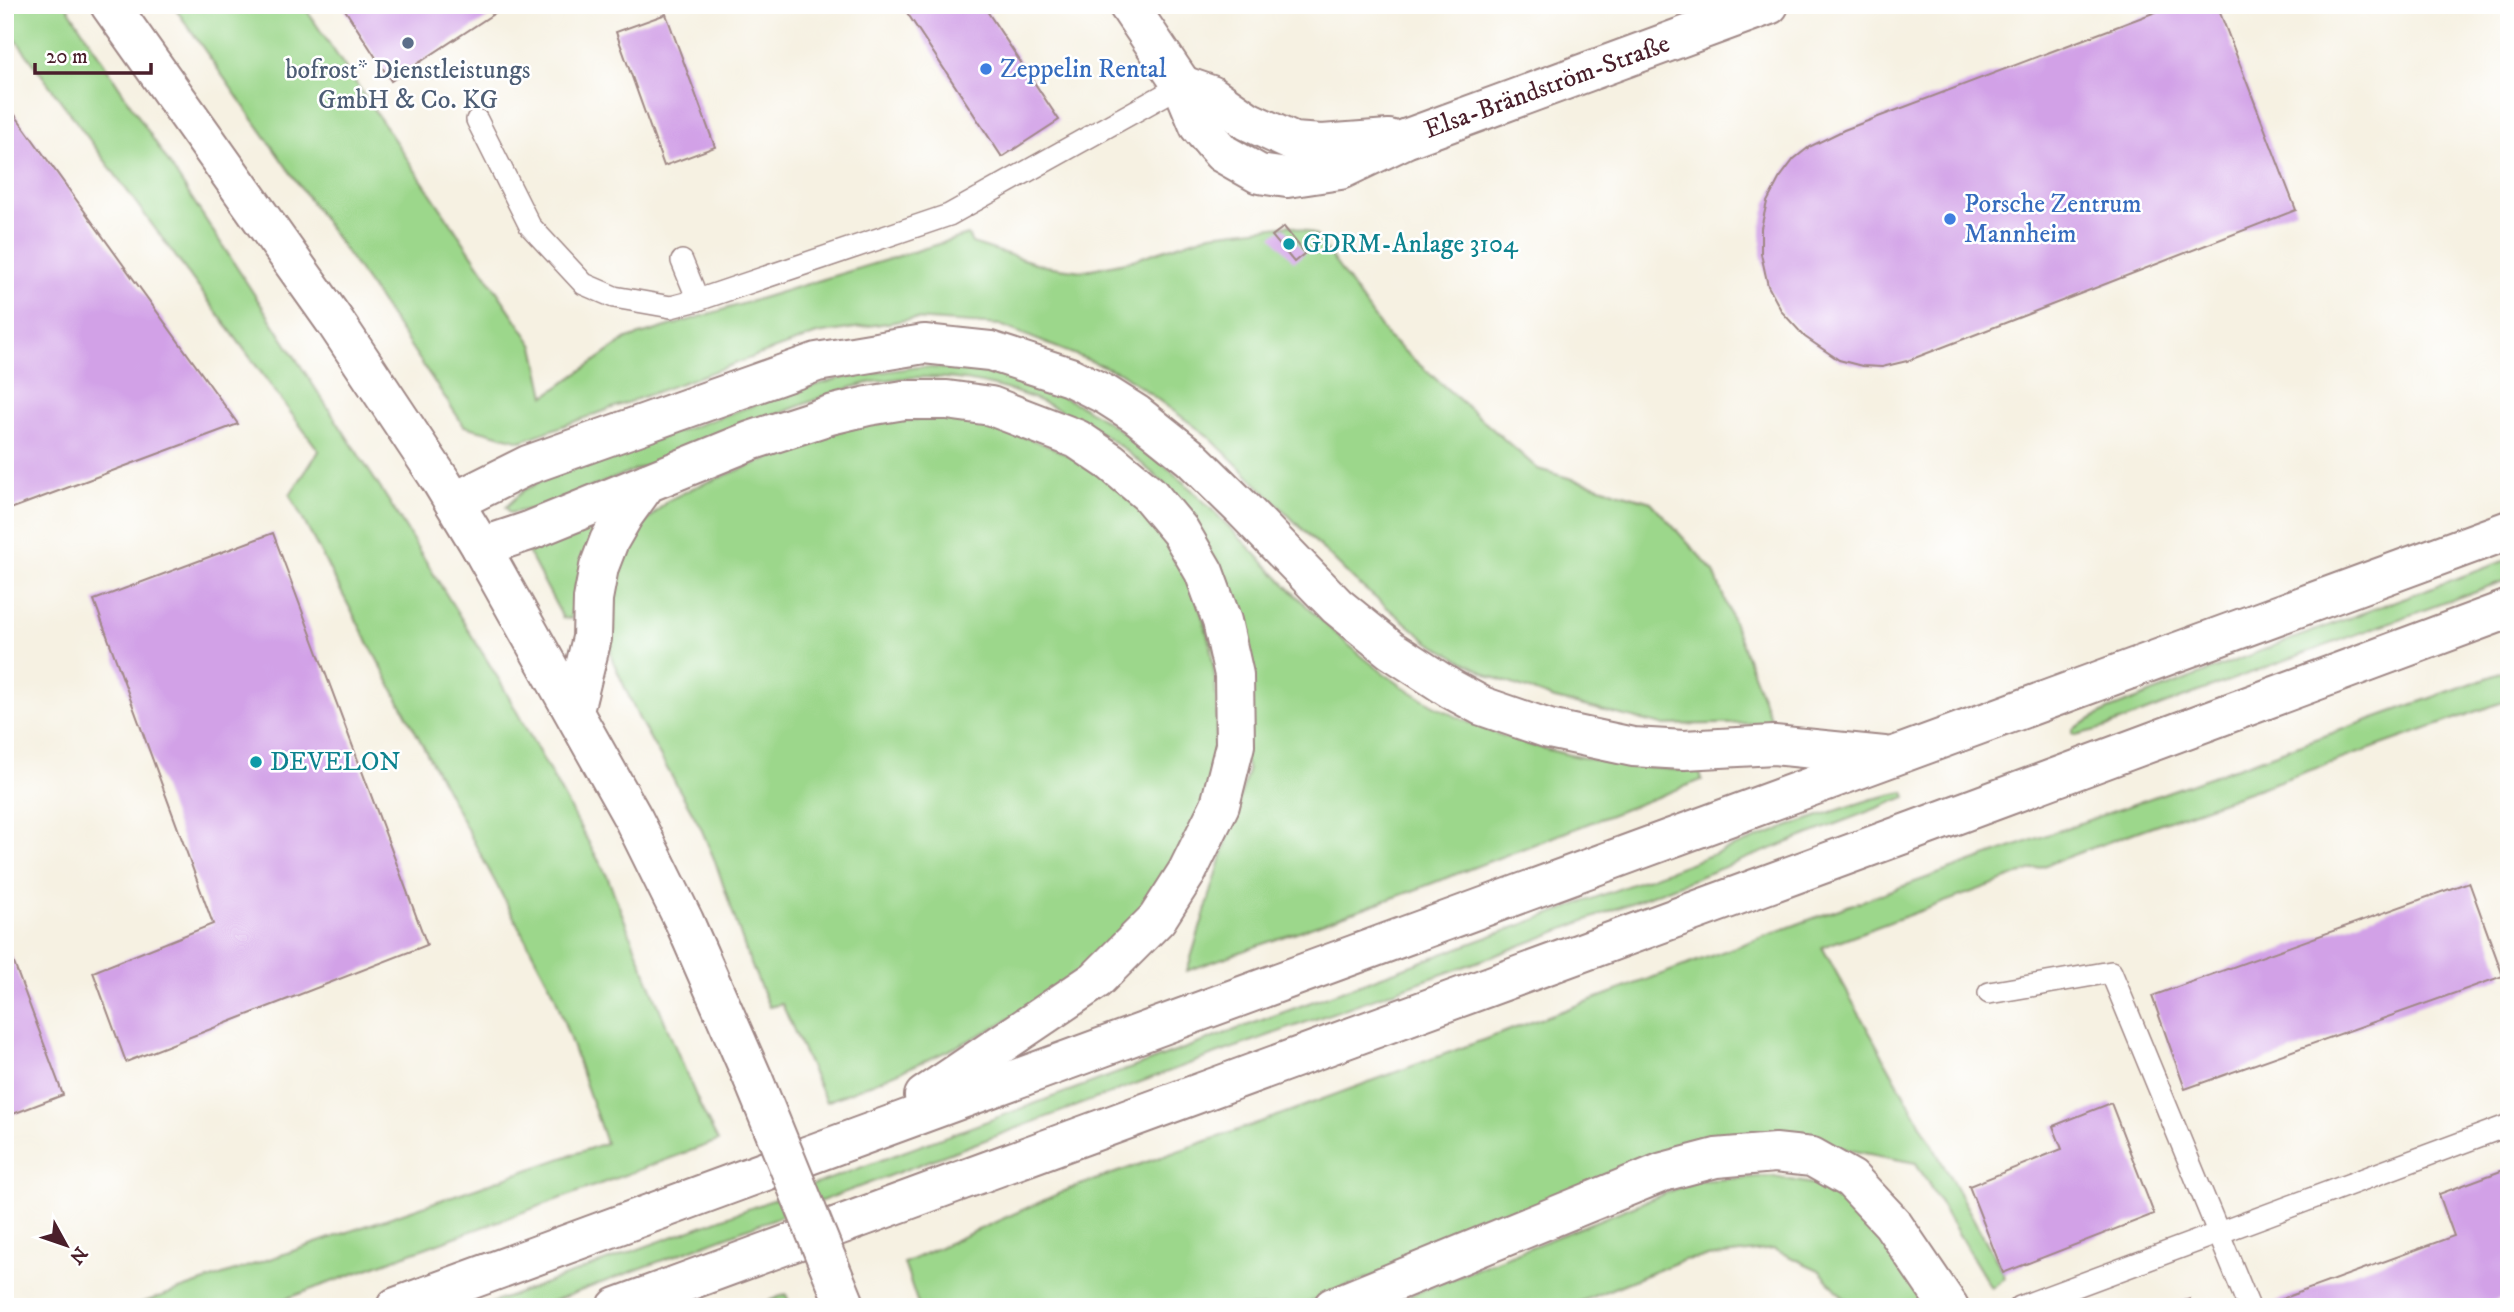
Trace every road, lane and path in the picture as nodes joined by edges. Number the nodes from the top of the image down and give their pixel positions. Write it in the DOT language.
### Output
graph roads {
  1 [pos="110,5"];
  2 [pos="1128,5"];
  3 [pos="1769,5"];
  4 [pos="1182,85"];
  5 [pos="477,120"];
  6 [pos="682,261"];
  7 [pos="698,300"];
  8 [pos="647,483"];
  9 [pos="454,502"];
  10 [pos="2509,530"];
  11 [pos="481,547"];
  12 [pos="2509,609"];
  13 [pos="575,711"];
  14 [pos="1893,757"];
  15 [pos="1989,993"];
  16 [pos="2509,1125"];
  17 [pos="875,1129"];
  18 [pos="2220,1232"];
  19 [pos="719,1269"];
  20 [pos="396,1307"];
  21 [pos="617,1307"];
  22 [pos="665,1307"];
  23 [pos="846,1307"];
  24 [pos="1333,1307"];
  25 [pos="1950,1307"];
  26 [pos="2020,1307"];
  27 [pos="2249,1307"];
  1 -- 9 [label="main road"];
  2 -- 4 [label="main road"];
  3 -- 4 [label="main road, Elsa-Brändström-Straße"];
  4 -- 7 [label="lane"];
  5 -- 7 [label="lane"];
  6 -- 7 [label="lane"];
  8 -- 11 [label="main road"];
  8 -- 13 [label="main road"];
  8 -- 17 [label="main road"];
  9 -- 11 [label="main road"];
  9 -- 14 [label="main road"];
  10 -- 14 [label="main road"];
  11 -- 13 [label="main road"];
  12 -- 19 [label="main road"];
  13 -- 23 [label="main road, bridge"];
  14 -- 17 [label="main road"];
  15 -- 18 [label="lane"];
  16 -- 18 [label="lane"];
  17 -- 20 [label="main road"];
  18 -- 26 [label="lane"];
  18 -- 27 [label="lane"];
  19 -- 21 [label="main road"];
  19 -- 22 [label="main road"];
  24 -- 25 [label="main road"];
}
